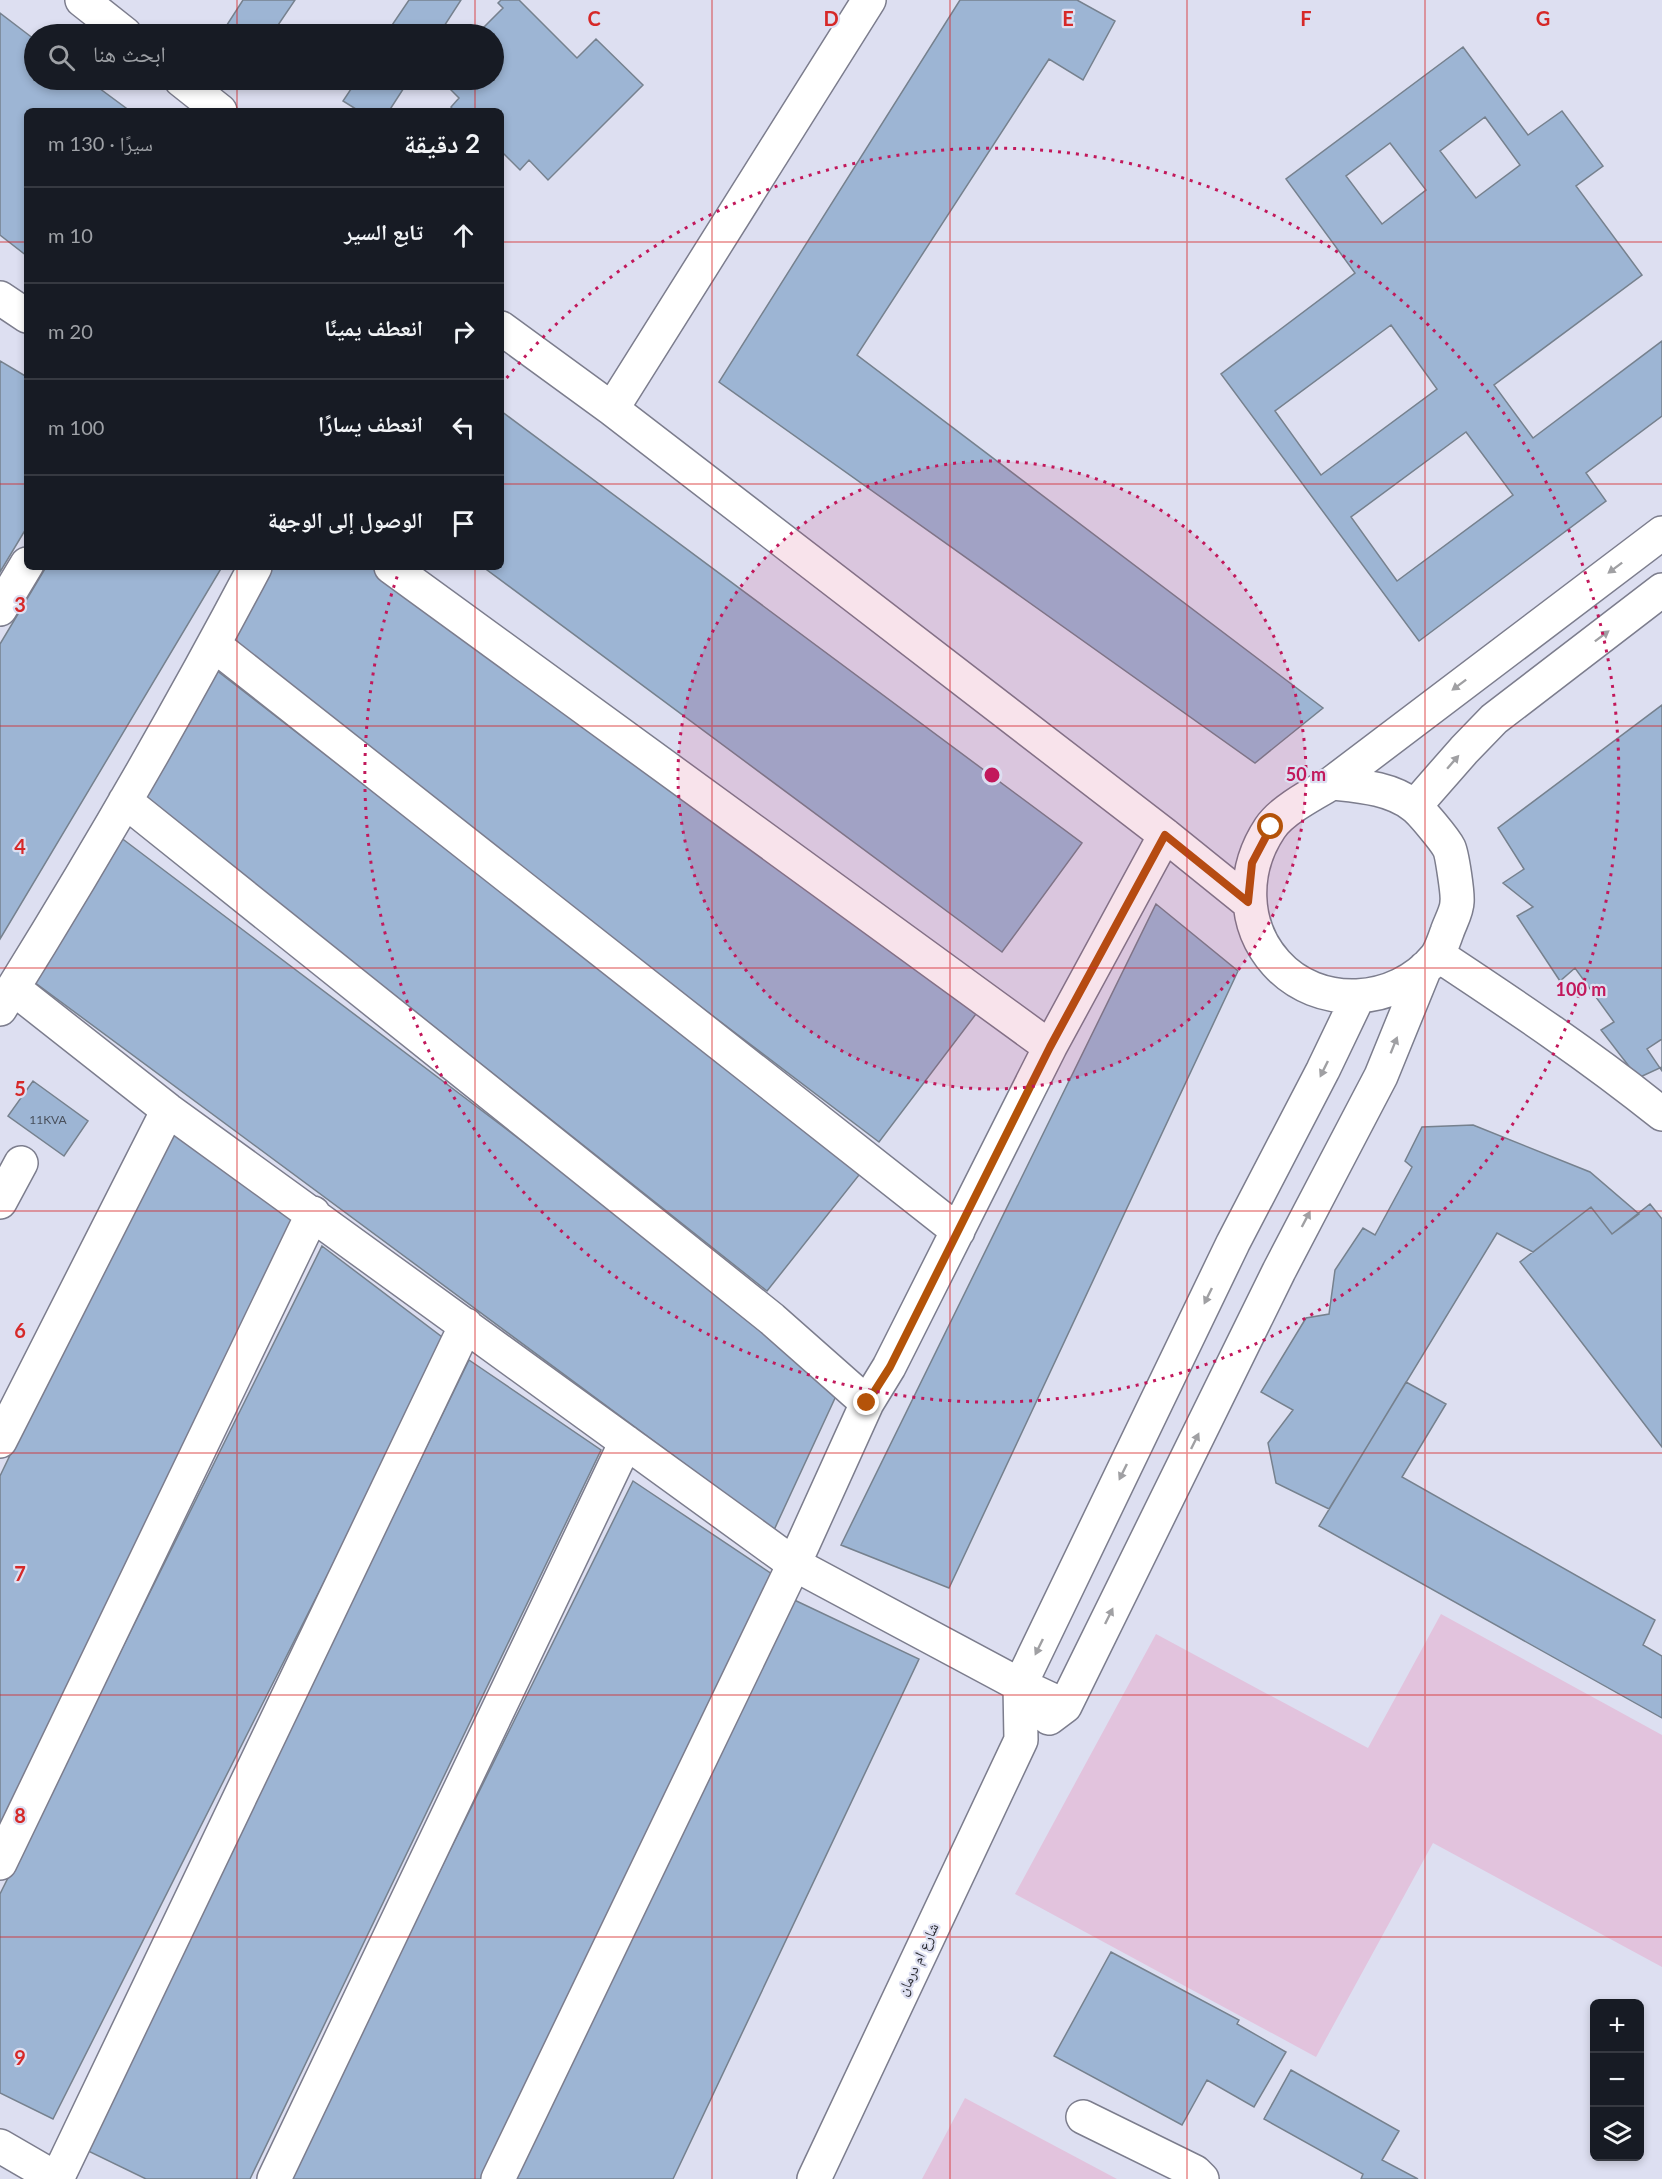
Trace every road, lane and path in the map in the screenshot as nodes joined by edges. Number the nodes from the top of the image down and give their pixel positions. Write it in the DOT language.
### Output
graph roads {
  1 [pos="82,0"];
  2 [pos="869,0"];
  3 [pos="112,24"];
  4 [pos="194,90"];
  5 [pos="216,108"];
  6 [pos="0,298"];
  7 [pos="24,314"];
  8 [pos="504,330"];
  9 [pos="612,409"];
  10 [pos="1662,533"];
  11 [pos="24,569"];
  12 [pos="253,570"];
  13 [pos="395,570"];
  14 [pos="1662,590"];
  15 [pos="0,609"];
  16 [pos="214,645"];
  17 [pos="1332,783"];
  18 [pos="125,801"];
  19 [pos="1415,806"];
  20 [pos="1165,835"];
  21 [pos="1248,902"];
  22 [pos="1431,962"];
  23 [pos="1358,997"];
  24 [pos="7,998"];
  25 [pos="1050,1047"];
  26 [pos="168,1110"];
  27 [pos="1662,1114"];
  28 [pos="21,1163"];
  29 [pos="0,1202"];
  30 [pos="313,1213"];
  31 [pos="958,1231"];
  32 [pos="466,1325"];
  33 [pos="867,1403"];
  34 [pos="0,1442"];
  35 [pos="626,1442"];
  36 [pos="794,1564"];
  37 [pos="1020,1686"];
  38 [pos="1065,1706"];
  39 [pos="1021,1740"];
  40 [pos="0,1863"];
  41 [pos="1083,2117"];
  42 [pos="0,2146"];
  43 [pos="57,2179"];
  44 [pos="274,2179"];
  45 [pos="498,2179"];
  46 [pos="814,2179"];
  47 [pos="1202,2179"];
  1 -- 3 [label="street"];
  2 -- 9 [label="street"];
  4 -- 5 [label="street"];
  6 -- 7 [label="street"];
  8 -- 9 [label="street"];
  9 -- 20 [label="street"];
  10 -- 17 [label="street, one-way"];
  11 -- 15 [label="street"];
  12 -- 16 [label="street"];
  13 -- 25 [label="street"];
  19 -- 14 [label="street, one-way"];
  16 -- 18 [label="street"];
  16 -- 31 [label="street"];
  17 -- 19 [label="street"];
  17 -- 21 [label="street"];
  18 -- 24 [label="street"];
  18 -- 33 [label="street"];
  19 -- 22 [label="street"];
  20 -- 21 [label="street"];
  20 -- 25 [label="street"];
  21 -- 23 [label="street"];
  22 -- 23 [label="street"];
  22 -- 27 [label="street"];
  38 -- 22 [label="street, one-way"];
  23 -- 37 [label="street, one-way"];
  24 -- 26 [label="street"];
  25 -- 31 [label="street"];
  26 -- 30 [label="street"];
  26 -- 34 [label="street"];
  28 -- 29 [label="street"];
  30 -- 32 [label="street"];
  30 -- 40 [label="street"];
  31 -- 33 [label="street"];
  32 -- 35 [label="street"];
  32 -- 43 [label="street"];
  33 -- 36 [label="street"];
  35 -- 36 [label="street"];
  35 -- 44 [label="street"];
  36 -- 37 [label="street"];
  36 -- 45 [label="street"];
  37 -- 38 [label="street"];
  37 -- 39 [label="street"];
  38 -- 39 [label="street"];
  39 -- 46 [label="street, شارع ام درمان"];
  41 -- 47 [label="street"];
  42 -- 43 [label="street"];
}
